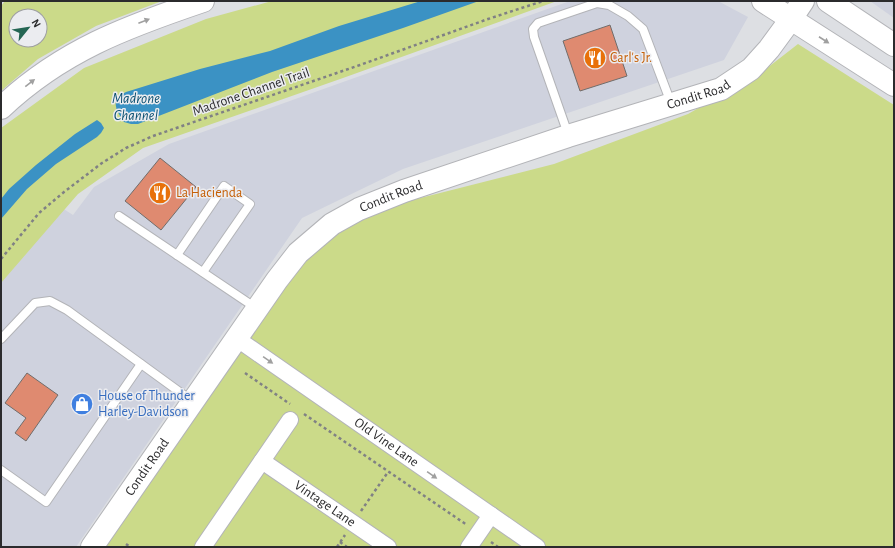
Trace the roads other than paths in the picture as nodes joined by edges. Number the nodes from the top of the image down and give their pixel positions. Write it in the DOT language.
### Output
graph roads {
  1 [pos="203,1"];
  2 [pos="763,1"];
  3 [pos="803,1"];
  4 [pos="828,1"];
  5 [pos="791,19"];
  6 [pos="894,46"];
  7 [pos="894,85"];
  8 [pos="672,104"];
  9 [pos="1,108"];
  10 [pos="568,136"];
  11 [pos="119,216"];
  12 [pos="176,255"];
  13 [pos="203,272"];
  14 [pos="256,309"];
  15 [pos="236,338"];
  16 [pos="1,339"];
  17 [pos="141,364"];
  18 [pos="193,401"];
  19 [pos="294,413"];
  20 [pos="262,461"];
  21 [pos="1,470"];
  22 [pos="491,515"];
  23 [pos="92,547"];
  24 [pos="203,547"];
  25 [pos="388,547"];
  26 [pos="468,547"];
  27 [pos="537,547"];
  9 -- 1 [label="main road, one-way"];
  2 -- 5 [label="main road"];
  3 -- 5 [label="main road, Condit Road"];
  4 -- 6 [label="main road"];
  5 -- 7 [label="main road, one-way"];
  5 -- 8 [label="main road, Condit Road"];
  8 -- 10 [label="main road, Condit Road"];
  8 -- 10 [label="lane"];
  10 -- 14 [label="main road, Condit Road"];
  11 -- 12 [label="lane"];
  12 -- 13 [label="lane"];
  12 -- 13 [label="lane"];
  13 -- 14 [label="lane"];
  14 -- 15 [label="main road, Condit Road"];
  15 -- 18 [label="main road, Condit Road"];
  15 -- 22 [label="street, Old Vine Lane, one-way"];
  16 -- 17 [label="lane"];
  17 -- 18 [label="lane"];
  17 -- 21 [label="lane"];
  18 -- 23 [label="main road, Condit Road"];
  19 -- 20 [label="street"];
  20 -- 24 [label="street"];
  20 -- 25 [label="street, Vintage Lane"];
  22 -- 26 [label="street"];
  22 -- 27 [label="street, Old Vine Lane"];
}
